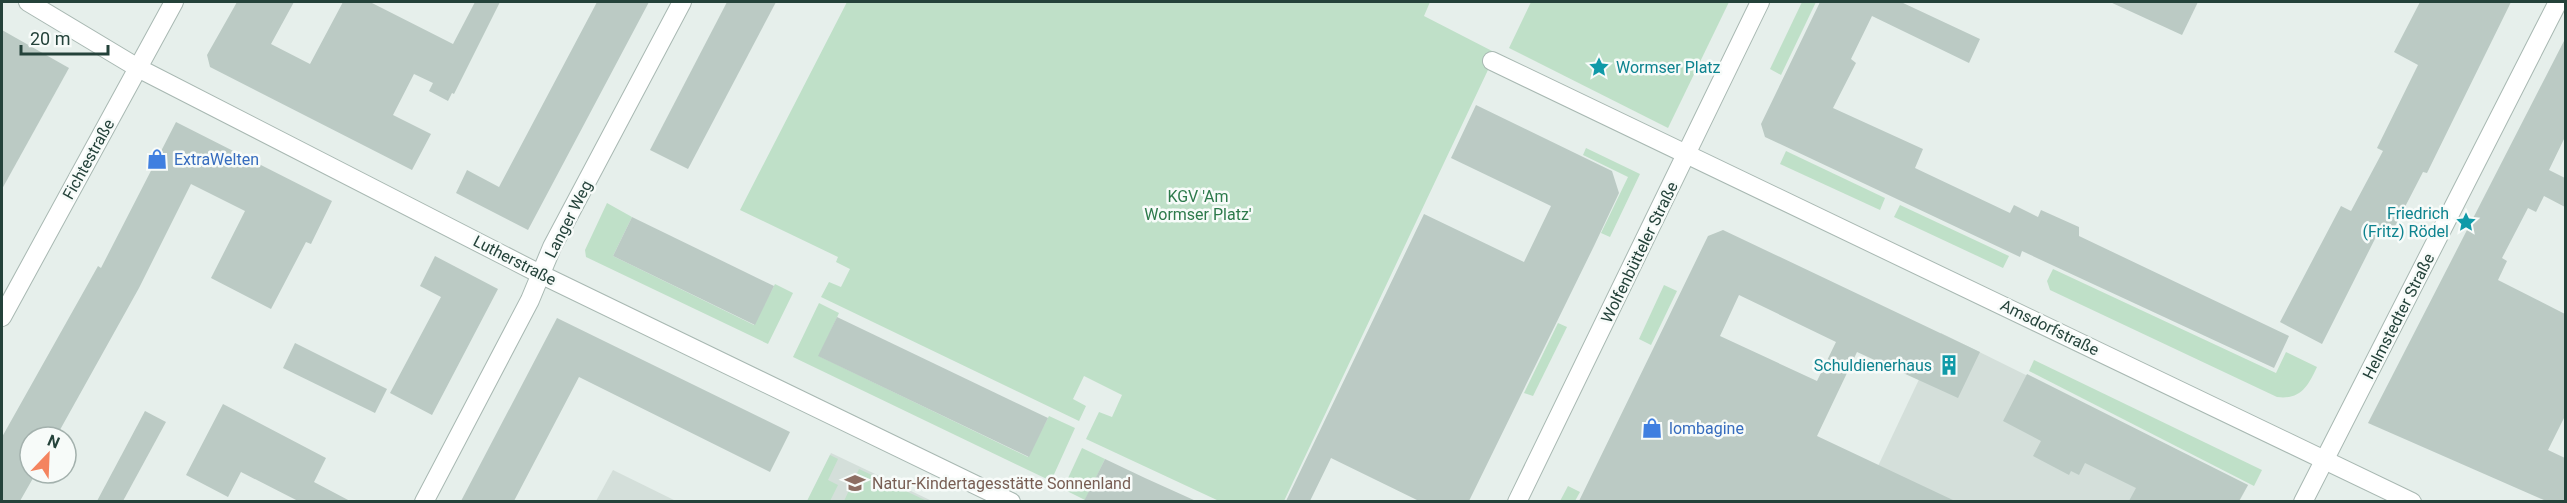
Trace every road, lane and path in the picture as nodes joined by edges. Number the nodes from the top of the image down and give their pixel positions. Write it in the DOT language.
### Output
graph roads {
  1 [pos="28,2"];
  2 [pos="174,2"];
  3 [pos="682,2"];
  4 [pos="1760,2"];
  5 [pos="2558,2"];
  6 [pos="1492,61"];
  7 [pos="138,68"];
  8 [pos="1687,153"];
  9 [pos="540,274"];
  10 [pos="2,317"];
  11 [pos="2325,459"];
  12 [pos="424,501"];
  13 [pos="1011,501"];
  14 [pos="1517,501"];
  15 [pos="2303,501"];
  16 [pos="2412,501"];
  1 -- 7 [label="street, Lutherstraße"];
  2 -- 7 [label="street, Fichtestraße"];
  3 -- 9 [label="street, Langer Weg"];
  4 -- 8 [label="street, Wolfenbütteler Straße"];
  5 -- 11 [label="street, Helmstedter Straße"];
  6 -- 8 [label="street"];
  7 -- 9 [label="street, Lutherstraße"];
  7 -- 10 [label="street, Fichtestraße"];
  8 -- 11 [label="street, Amsdorfstraße"];
  8 -- 14 [label="street, Wolfenbütteler Straße"];
  9 -- 12 [label="street, Langer Weg"];
  9 -- 13 [label="street, Lutherstraße"];
  11 -- 15 [label="street, Helmstedter Straße"];
  11 -- 16 [label="street, Amsdorfstraße"];
}
